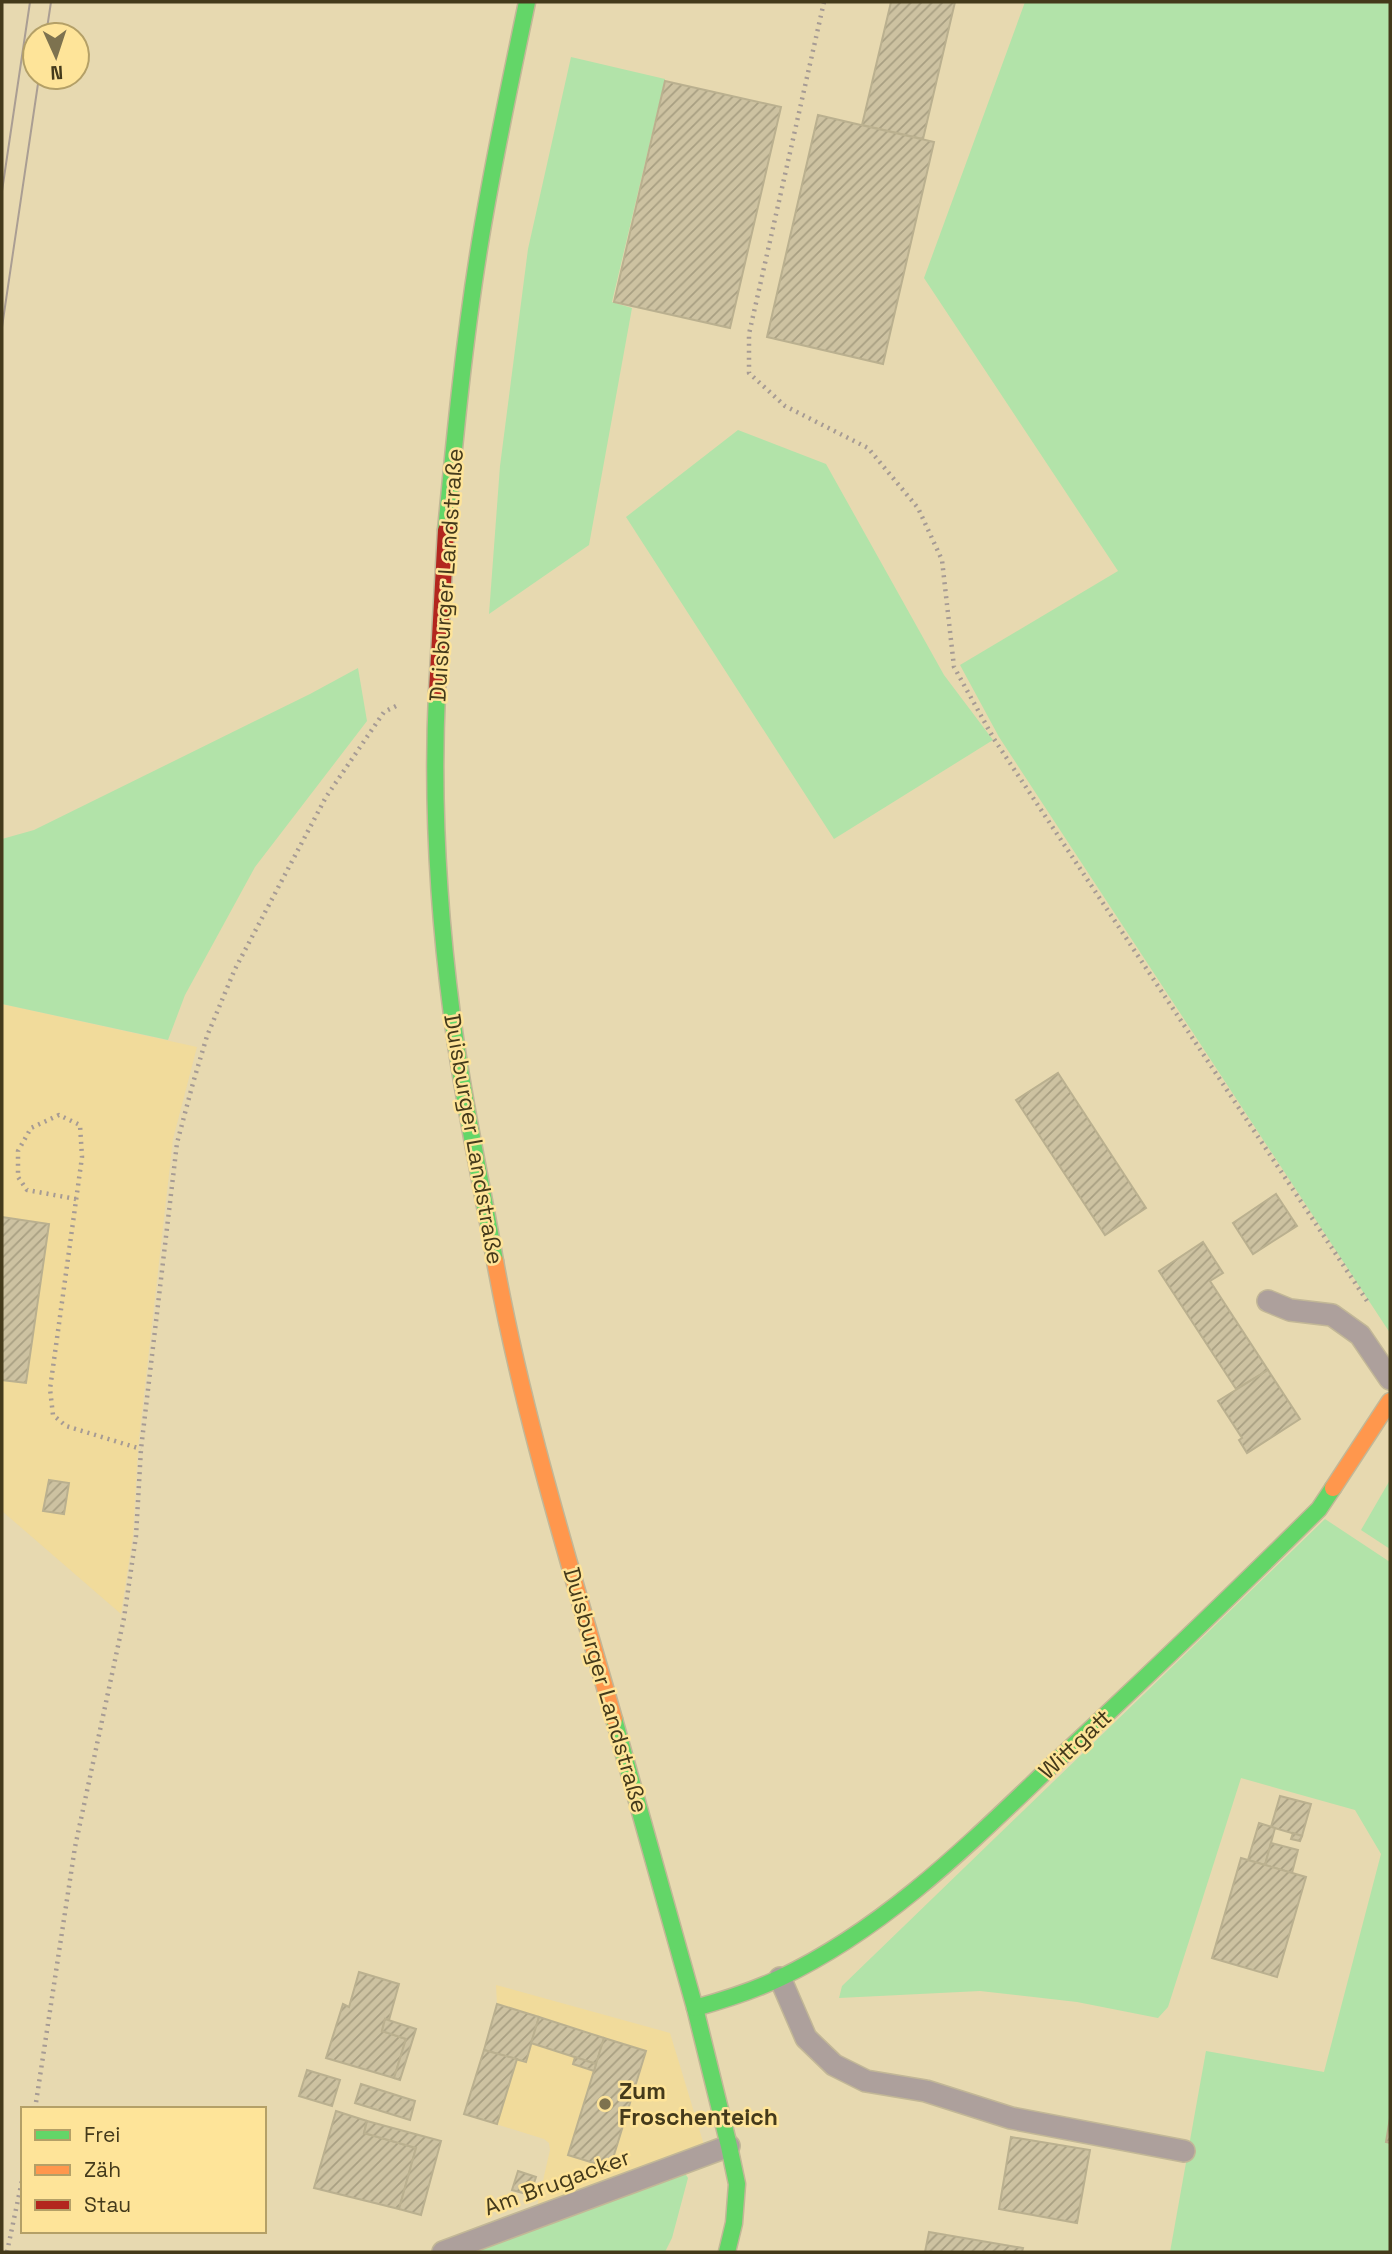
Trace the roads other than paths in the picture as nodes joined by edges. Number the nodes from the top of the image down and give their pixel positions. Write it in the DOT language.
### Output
graph roads {
  1 [pos="527,2"];
  2 [pos="1268,1301"];
  3 [pos="1390,1379"];
  4 [pos="1390,1401"];
  5 [pos="780,1978"];
  6 [pos="695,2008"];
  7 [pos="729,2146"];
  8 [pos="1184,2151"];
  9 [pos="443,2252"];
  10 [pos="727,2252"];
  1 -- 6 [label="main road, Duisburger Landstraße"];
  2 -- 3 [label="lane"];
  4 -- 5 [label="main road, Wittgatt"];
  5 -- 6 [label="main road, Wittgatt"];
  5 -- 8 [label="lane"];
  6 -- 7 [label="main road, Duisburger Landstraße"];
  7 -- 9 [label="lane, Am Brugacker"];
  7 -- 10 [label="main road, Duisburger Landstraße"];
}
